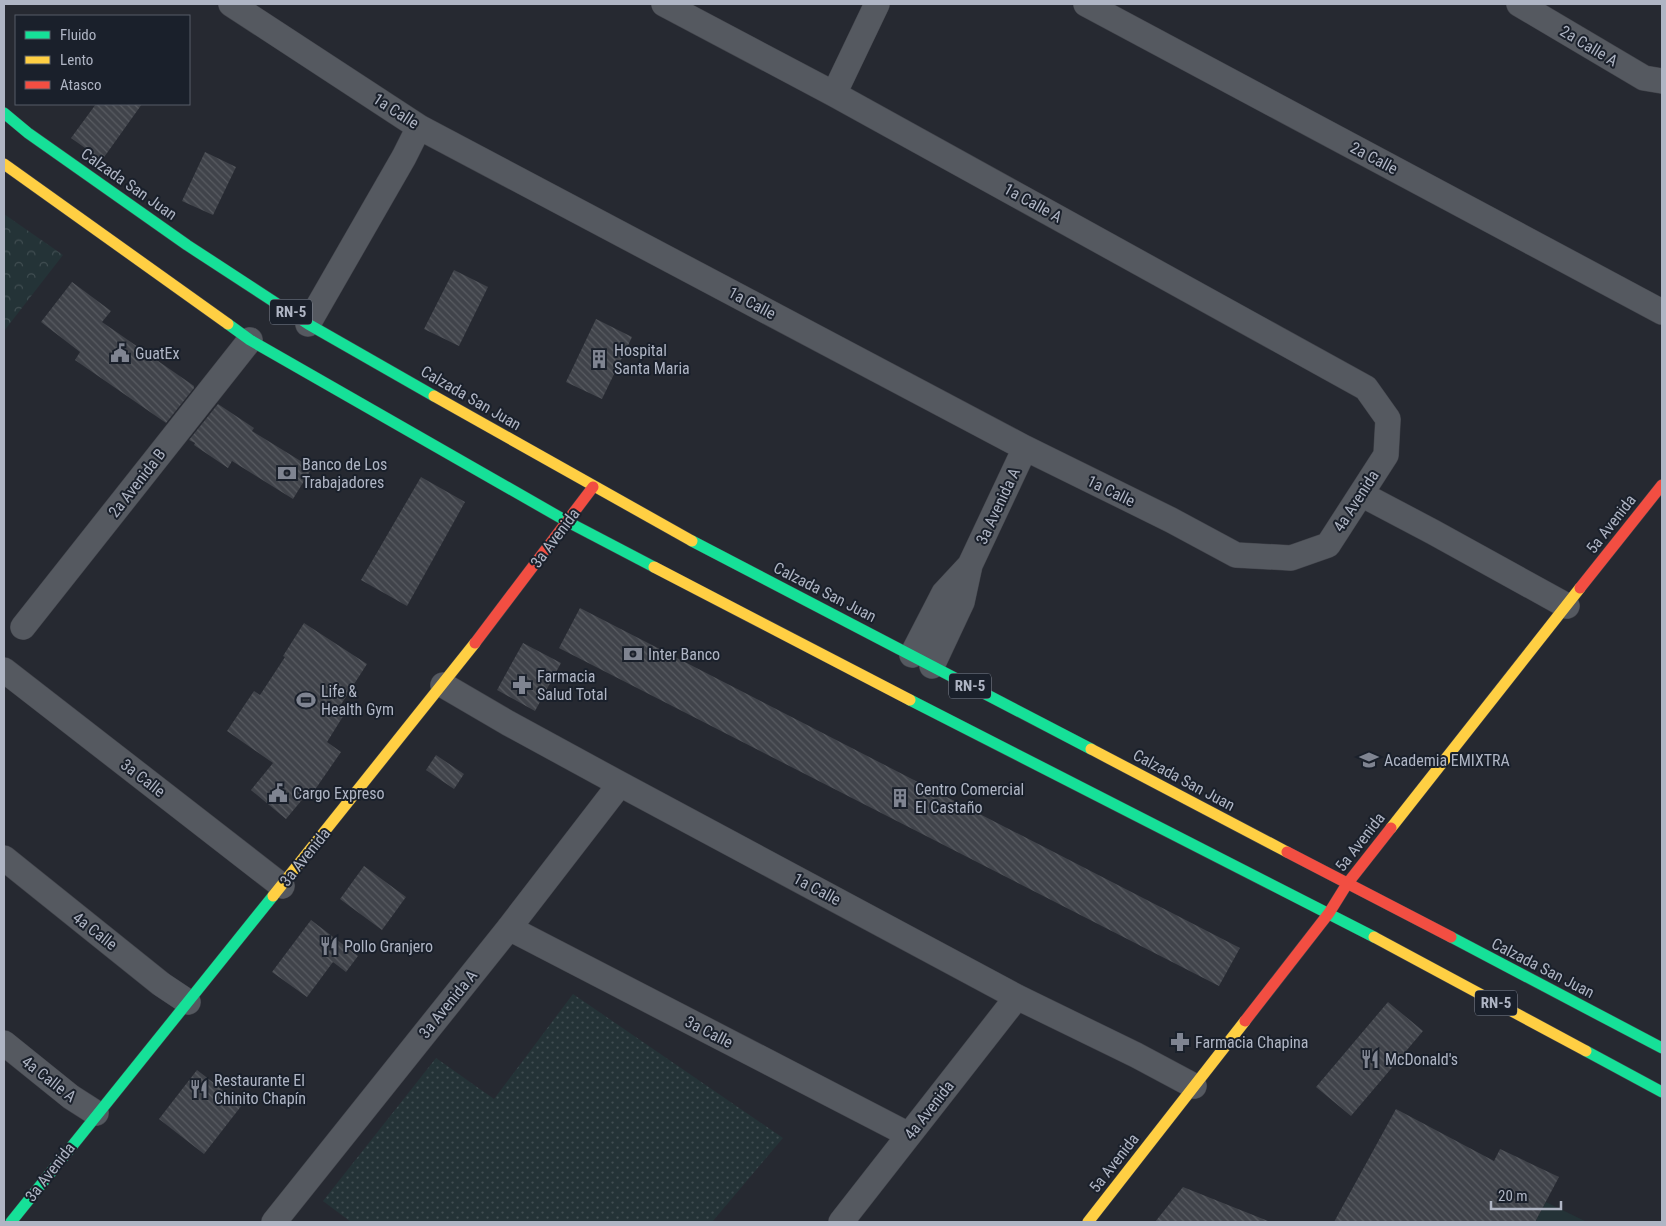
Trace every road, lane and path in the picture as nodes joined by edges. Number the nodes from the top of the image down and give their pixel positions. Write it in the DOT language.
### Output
graph roads {
  1 [pos="231,4"];
  2 [pos="664,4"];
  3 [pos="877,4"];
  4 [pos="1086,4"];
  5 [pos="1519,4"];
  6 [pos="1662,81"];
  7 [pos="834,94"];
  8 [pos="4,113"];
  9 [pos="419,127"];
  10 [pos="4,164"];
  11 [pos="1662,312"];
  12 [pos="308,324"];
  13 [pos="250,340"];
  14 [pos="1388,419"];
  15 [pos="1025,448"];
  16 [pos="1662,485"];
  17 [pos="593,487"];
  18 [pos="1361,494"];
  19 [pos="568,522"];
  20 [pos="1291,558"];
  21 [pos="1567,606"];
  22 [pos="23,627"];
  23 [pos="922,661"];
  24 [pos="4,670"];
  25 [pos="443,685"];
  26 [pos="620,784"];
  27 [pos="4,858"];
  28 [pos="1347,884"];
  29 [pos="282,886"];
  30 [pos="1329,913"];
  31 [pos="509,928"];
  32 [pos="1017,997"];
  33 [pos="188,1002"];
  34 [pos="4,1044"];
  35 [pos="1662,1048"];
  36 [pos="1194,1086"];
  37 [pos="1662,1092"];
  38 [pos="96,1113"];
  39 [pos="910,1136"];
  40 [pos="11,1222"];
  41 [pos="274,1222"];
  42 [pos="840,1222"];
  43 [pos="1088,1222"];
  1 -- 9 [label="street, 1a Calle"];
  2 -- 7 [label="street, 1a Calle A"];
  3 -- 7 [label="street"];
  4 -- 11 [label="street, 2a Calle"];
  5 -- 6 [label="street, 2a Calle A"];
  7 -- 14 [label="street, 1a Calle A"];
  8 -- 12 [label="main road, Calzada San Juan / RN-5"];
  9 -- 12 [label="street"];
  9 -- 15 [label="street, 1a Calle"];
  10 -- 13 [label="main road, RN-5"];
  12 -- 17 [label="main road, Calzada San Juan / RN-5"];
  13 -- 19 [label="main road, RN-5"];
  13 -- 22 [label="street, 2a Avenida B"];
  14 -- 18 [label="street, 4a Avenida"];
  15 -- 20 [label="street, 1a Calle"];
  15 -- 23 [label="street, 3a Avenida A"];
  16 -- 21 [label="main road, 5a Avenida"];
  17 -- 19 [label="main road, 3a Avenida"];
  17 -- 23 [label="main road, Calzada San Juan / RN-5"];
  18 -- 20 [label="street, 4a Avenida"];
  18 -- 21 [label="street"];
  19 -- 25 [label="main road, 3a Avenida"];
  19 -- 30 [label="main road, RN-5"];
  21 -- 28 [label="main road, 5a Avenida"];
  23 -- 28 [label="main road, Calzada San Juan / RN-5"];
  24 -- 29 [label="street, 3a Calle"];
  25 -- 26 [label="street, 1a Calle"];
  25 -- 29 [label="main road, 3a Avenida"];
  26 -- 31 [label="street, 3a Avenida A"];
  26 -- 32 [label="street, 1a Calle"];
  27 -- 33 [label="street, 4a Calle"];
  28 -- 30 [label="main road, 5a Avenida"];
  28 -- 35 [label="main road, Calzada San Juan / RN-5"];
  29 -- 33 [label="main road, 3a Avenida"];
  30 -- 36 [label="main road, 5a Avenida"];
  30 -- 37 [label="main road, RN-5"];
  31 -- 39 [label="street, 3a Calle"];
  31 -- 41 [label="street, 3a Avenida A"];
  32 -- 36 [label="street, 1a Calle"];
  32 -- 39 [label="street, 4a Avenida"];
  33 -- 38 [label="main road, 3a Avenida"];
  34 -- 38 [label="street, 4a Calle A"];
  36 -- 43 [label="main road, 5a Avenida"];
  38 -- 40 [label="main road, 3a Avenida"];
  39 -- 42 [label="street, 4a Avenida"];
}
